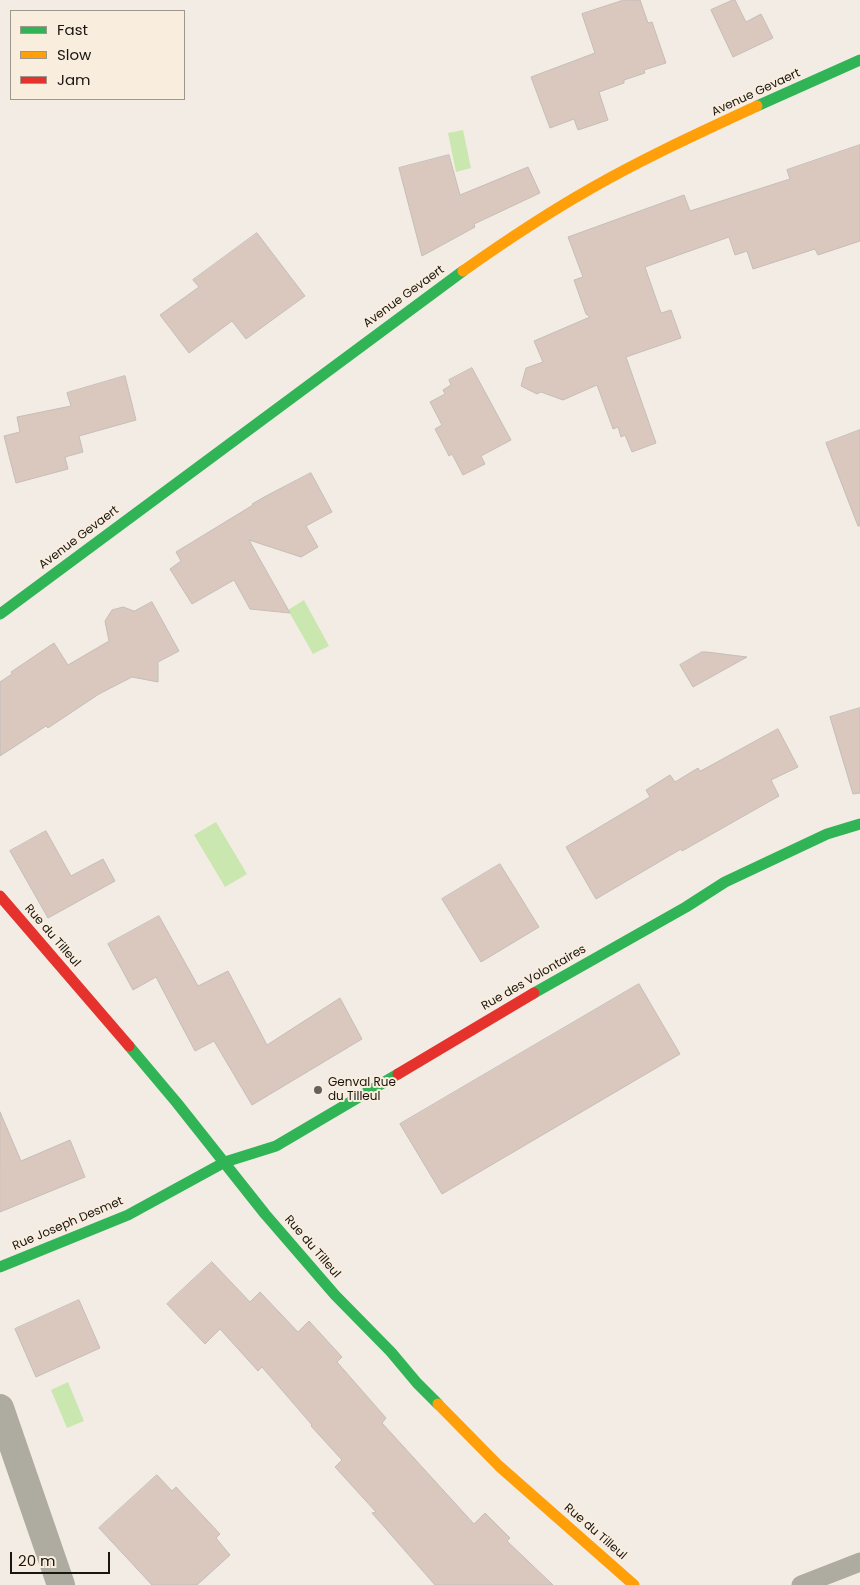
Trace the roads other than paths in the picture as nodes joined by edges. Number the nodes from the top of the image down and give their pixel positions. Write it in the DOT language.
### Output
graph roads {
  1 [pos="860,60"];
  2 [pos="0,614"];
  3 [pos="860,824"];
  4 [pos="0,896"];
  5 [pos="225,1162"];
  6 [pos="0,1267"];
  7 [pos="0,1408"];
  8 [pos="860,1562"];
  9 [pos="61,1585"];
  10 [pos="634,1585"];
  11 [pos="801,1585"];
  1 -- 2 [label="street, Avenue Gevaert"];
  3 -- 5 [label="street, Rue des Volontaires"];
  4 -- 5 [label="street, Rue du Tilleul"];
  5 -- 6 [label="street, Rue Joseph Desmet"];
  5 -- 10 [label="street, Rue du Tilleul"];
  7 -- 9 [label="street"];
  8 -- 11 [label="lane"];
}
